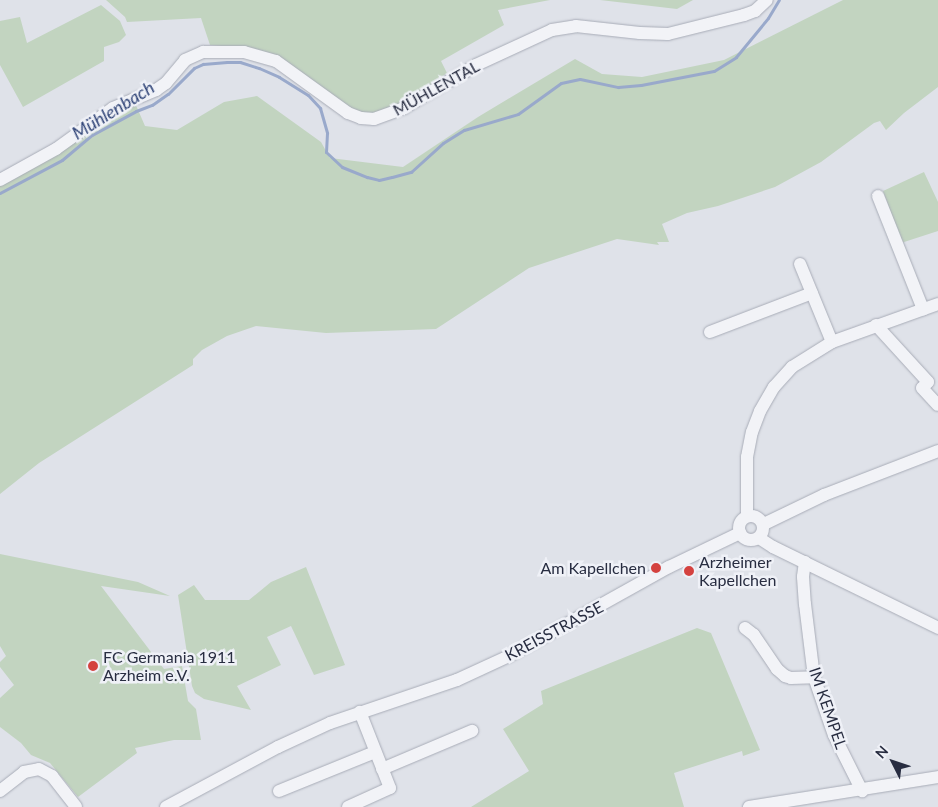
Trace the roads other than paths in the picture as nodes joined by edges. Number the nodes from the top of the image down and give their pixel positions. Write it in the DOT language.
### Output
graph roads {
  1 [pos="767,0"];
  2 [pos="0,180"];
  3 [pos="878,196"];
  4 [pos="800,264"];
  5 [pos="812,293"];
  6 [pos="938,304"];
  7 [pos="923,309"];
  8 [pos="876,326"];
  9 [pos="710,332"];
  10 [pos="832,342"];
  11 [pos="938,405"];
  12 [pos="938,451"];
  13 [pos="747,516"];
  14 [pos="764,524"];
  15 [pos="740,533"];
  16 [pos="759,538"];
  17 [pos="805,562"];
  18 [pos="744,628"];
  19 [pos="938,628"];
  20 [pos="814,677"];
  21 [pos="360,712"];
  22 [pos="472,731"];
  23 [pos="375,752"];
  24 [pos="382,769"];
  25 [pos="938,777"];
  26 [pos="278,791"];
  27 [pos="862,791"];
  28 [pos="0,792"];
  29 [pos="76,807"];
  30 [pos="166,807"];
  31 [pos="348,807"];
  32 [pos="749,807"];
  1 -- 2 [label="street, MÜHLENTAL"];
  3 -- 7 [label="street"];
  4 -- 5 [label="street"];
  5 -- 9 [label="street"];
  5 -- 10 [label="street"];
  6 -- 7 [label="street"];
  7 -- 8 [label="street"];
  8 -- 10 [label="street"];
  8 -- 11 [label="street"];
  10 -- 13 [label="street"];
  12 -- 14 [label="street"];
  13 -- 14 [label="street"];
  13 -- 15 [label="street"];
  14 -- 16 [label="street"];
  15 -- 16 [label="street"];
  15 -- 21 [label="street, KREISSTRASSE"];
  16 -- 17 [label="street"];
  17 -- 19 [label="street"];
  17 -- 20 [label="street, IM KEMPEL"];
  18 -- 20 [label="street"];
  20 -- 27 [label="street, IM KEMPEL"];
  21 -- 23 [label="street"];
  21 -- 30 [label="street, KREISSTRASSE"];
  22 -- 24 [label="street"];
  23 -- 24 [label="street"];
  23 -- 26 [label="street"];
  24 -- 31 [label="street"];
  25 -- 27 [label="street"];
  27 -- 32 [label="street"];
  28 -- 29 [label="street"];
}
